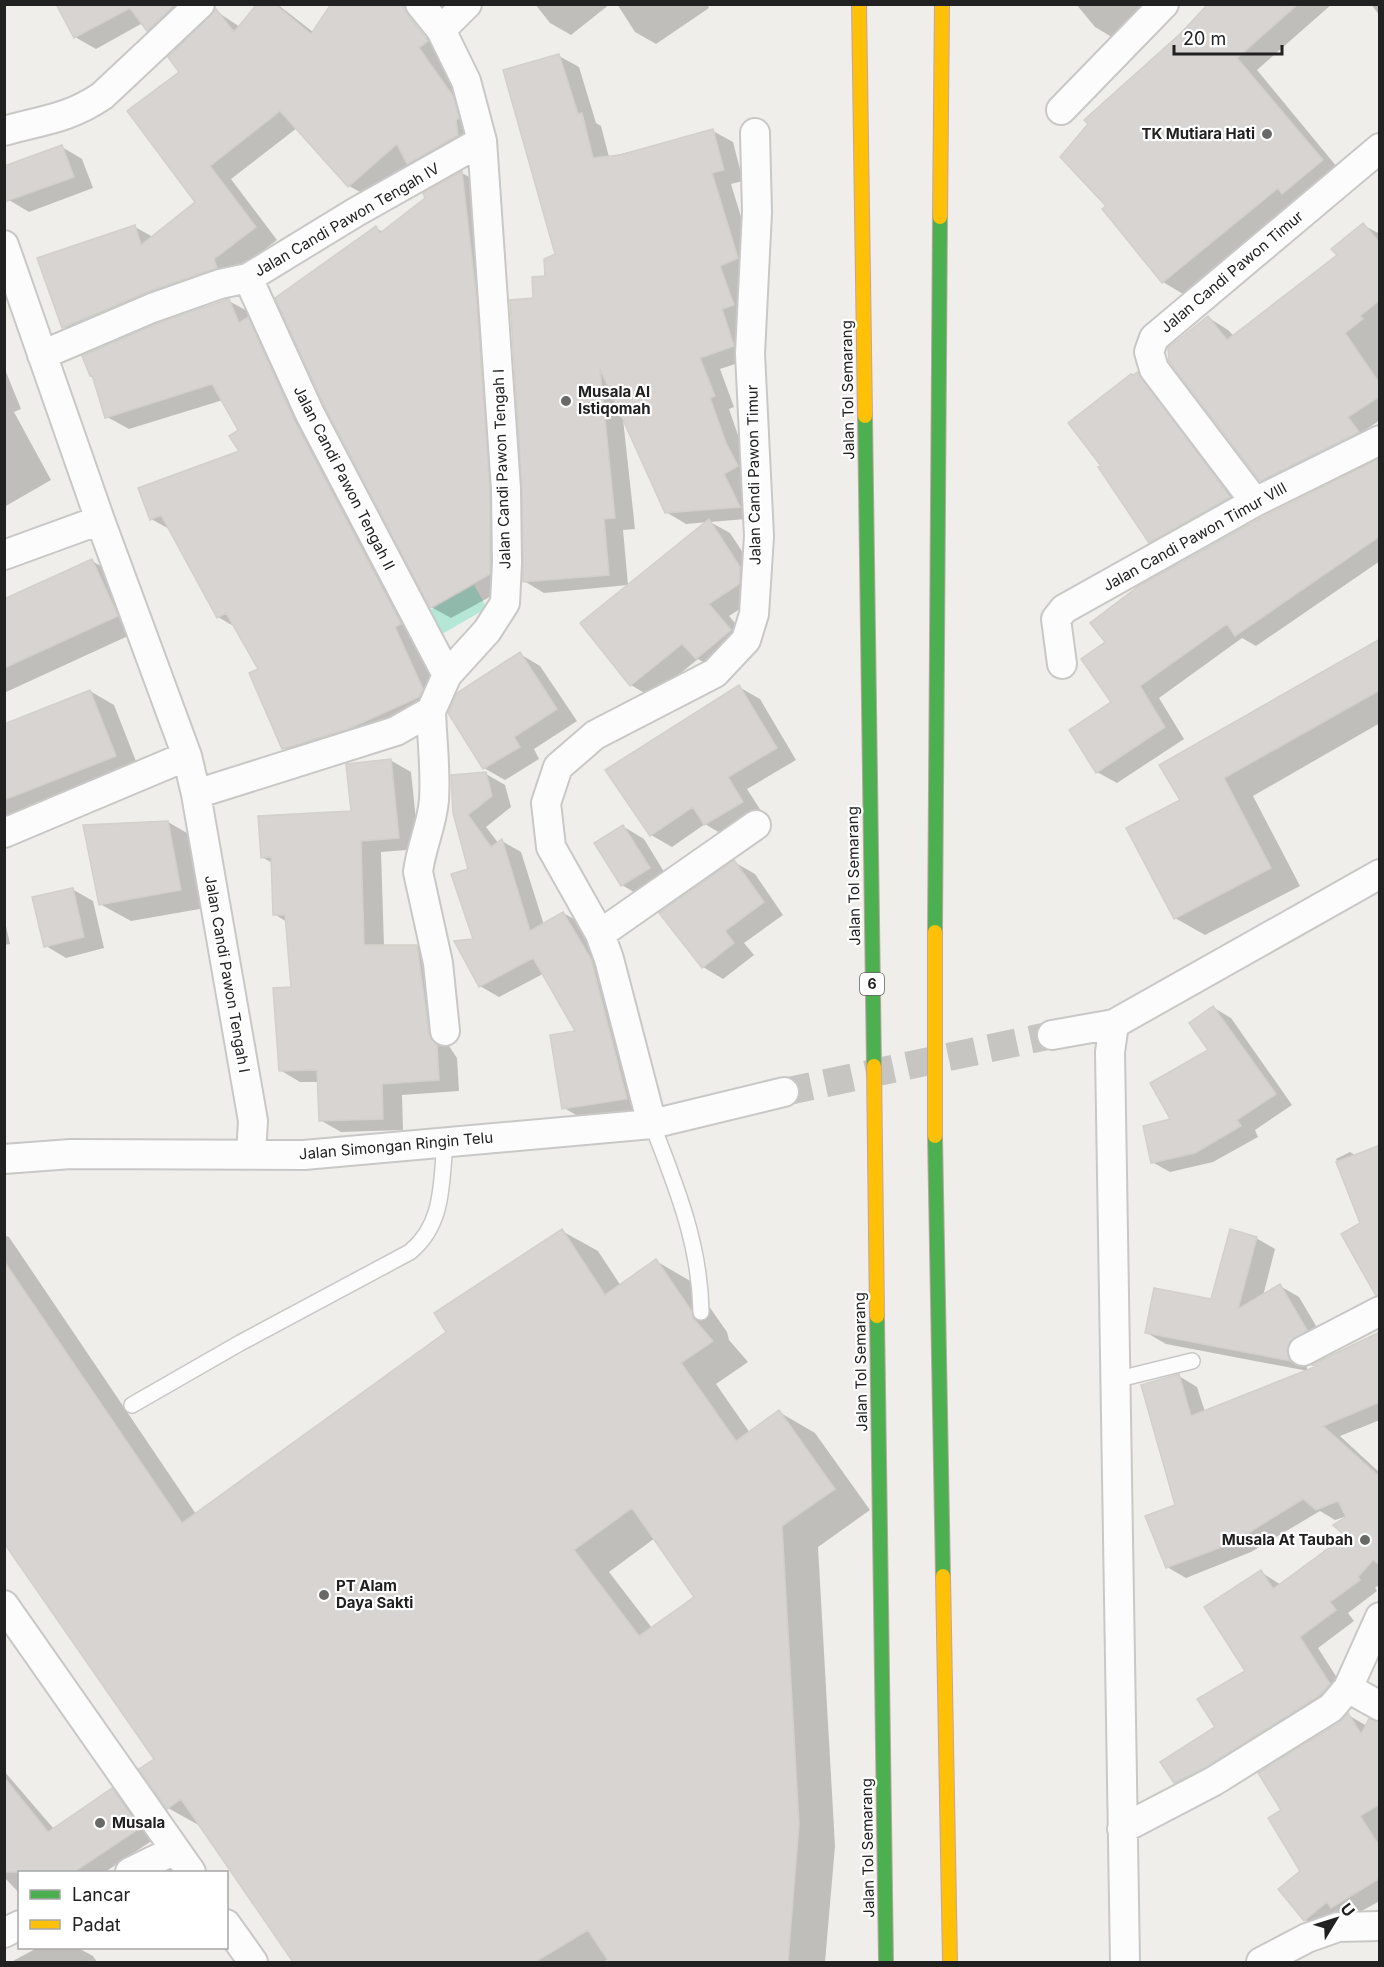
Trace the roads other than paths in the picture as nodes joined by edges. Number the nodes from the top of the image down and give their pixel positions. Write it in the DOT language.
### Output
graph roads {
  1 [pos="200,4"];
  2 [pos="420,4"];
  3 [pos="467,4"];
  4 [pos="859,4"];
  5 [pos="942,4"];
  6 [pos="1164,4"];
  7 [pos="441,30"];
  8 [pos="1061,110"];
  9 [pos="4,131"];
  10 [pos="755,133"];
  11 [pos="482,141"];
  12 [pos="1375,160"];
  13 [pos="4,245"];
  14 [pos="248,278"];
  15 [pos="42,355"];
  16 [pos="1380,440"];
  17 [pos="1255,502"];
  18 [pos="100,520"];
  19 [pos="4,555"];
  20 [pos="1062,664"];
  21 [pos="447,675"];
  22 [pos="431,711"];
  23 [pos="187,756"];
  24 [pos="196,794"];
  25 [pos="756,825"];
  26 [pos="4,833"];
  27 [pos="1380,874"];
  28 [pos="600,934"];
  29 [pos="1113,1024"];
  30 [pos="445,1032"];
  31 [pos="1052,1035"];
  32 [pos="784,1092"];
  33 [pos="652,1124"];
  34 [pos="445,1142"];
  35 [pos="251,1154"];
  36 [pos="4,1159"];
  37 [pos="701,1311"];
  38 [pos="1380,1311"];
  39 [pos="1303,1352"];
  40 [pos="1192,1361"];
  41 [pos="1115,1380"];
  42 [pos="132,1405"];
  43 [pos="4,1605"];
  44 [pos="1380,1617"];
  45 [pos="1347,1688"];
  46 [pos="1380,1706"];
  47 [pos="1122,1829"];
  48 [pos="175,1850"];
  49 [pos="132,1871"];
  50 [pos="190,1871"];
  51 [pos="18,1925"];
  52 [pos="1380,1926"];
  53 [pos="228,1927"];
  54 [pos="4,1933"];
  55 [pos="253,1962"];
  56 [pos="886,1962"];
  57 [pos="950,1962"];
  58 [pos="1125,1962"];
  59 [pos="1262,1962"];
  1 -- 9 [label="street"];
  2 -- 7 [label="street, Jalan Candi Pawon Tengah I"];
  3 -- 7 [label="street"];
  4 -- 56 [label="highway, Jalan Tol Semarang / 6"];
  5 -- 57 [label="highway"];
  6 -- 8 [label="street"];
  7 -- 11 [label="street, Jalan Candi Pawon Tengah I"];
  10 -- 28 [label="street, Jalan Candi Pawon Timur"];
  11 -- 14 [label="street, Jalan Candi Pawon Tengah IV"];
  11 -- 21 [label="street, Jalan Candi Pawon Tengah I"];
  12 -- 17 [label="street, Jalan Candi Pawon Timur"];
  13 -- 15 [label="street, Jalan Candi Pawon Tengah I"];
  14 -- 15 [label="street, Jalan Candi Pawon Tengah IV"];
  14 -- 21 [label="street, Jalan Candi Pawon Tengah II"];
  15 -- 18 [label="street, Jalan Candi Pawon Tengah I"];
  16 -- 17 [label="street, Jalan Candi Pawon Timur VIII"];
  17 -- 20 [label="street, Jalan Candi Pawon Timur VIII"];
  18 -- 19 [label="street"];
  18 -- 23 [label="street, Jalan Candi Pawon Tengah I"];
  21 -- 22 [label="street, Jalan Candi Pawon Tengah I"];
  22 -- 24 [label="street"];
  22 -- 30 [label="street"];
  23 -- 24 [label="street, Jalan Candi Pawon Tengah I"];
  23 -- 26 [label="street"];
  24 -- 35 [label="street, Jalan Candi Pawon Tengah I"];
  25 -- 28 [label="street"];
  27 -- 29 [label="street"];
  28 -- 33 [label="street, Jalan Candi Pawon Timur"];
  29 -- 31 [label="street"];
  29 -- 41 [label="street"];
  32 -- 33 [label="street, Jalan Simongan Ringin Telu"];
  33 -- 34 [label="street, Jalan Simongan Ringin Telu"];
  33 -- 37 [label="lane"];
  34 -- 35 [label="street, Jalan Simongan Ringin Telu"];
  34 -- 42 [label="lane"];
  35 -- 36 [label="street, Jalan Simongan Ringin Telu"];
  38 -- 39 [label="street"];
  40 -- 41 [label="lane"];
  41 -- 47 [label="street"];
  43 -- 48 [label="street"];
  44 -- 45 [label="street"];
  45 -- 46 [label="street"];
  45 -- 47 [label="street"];
  47 -- 58 [label="street"];
  48 -- 49 [label="street"];
  48 -- 50 [label="street"];
  51 -- 54 [label="street"];
  52 -- 59 [label="street"];
  53 -- 55 [label="street"];
}
